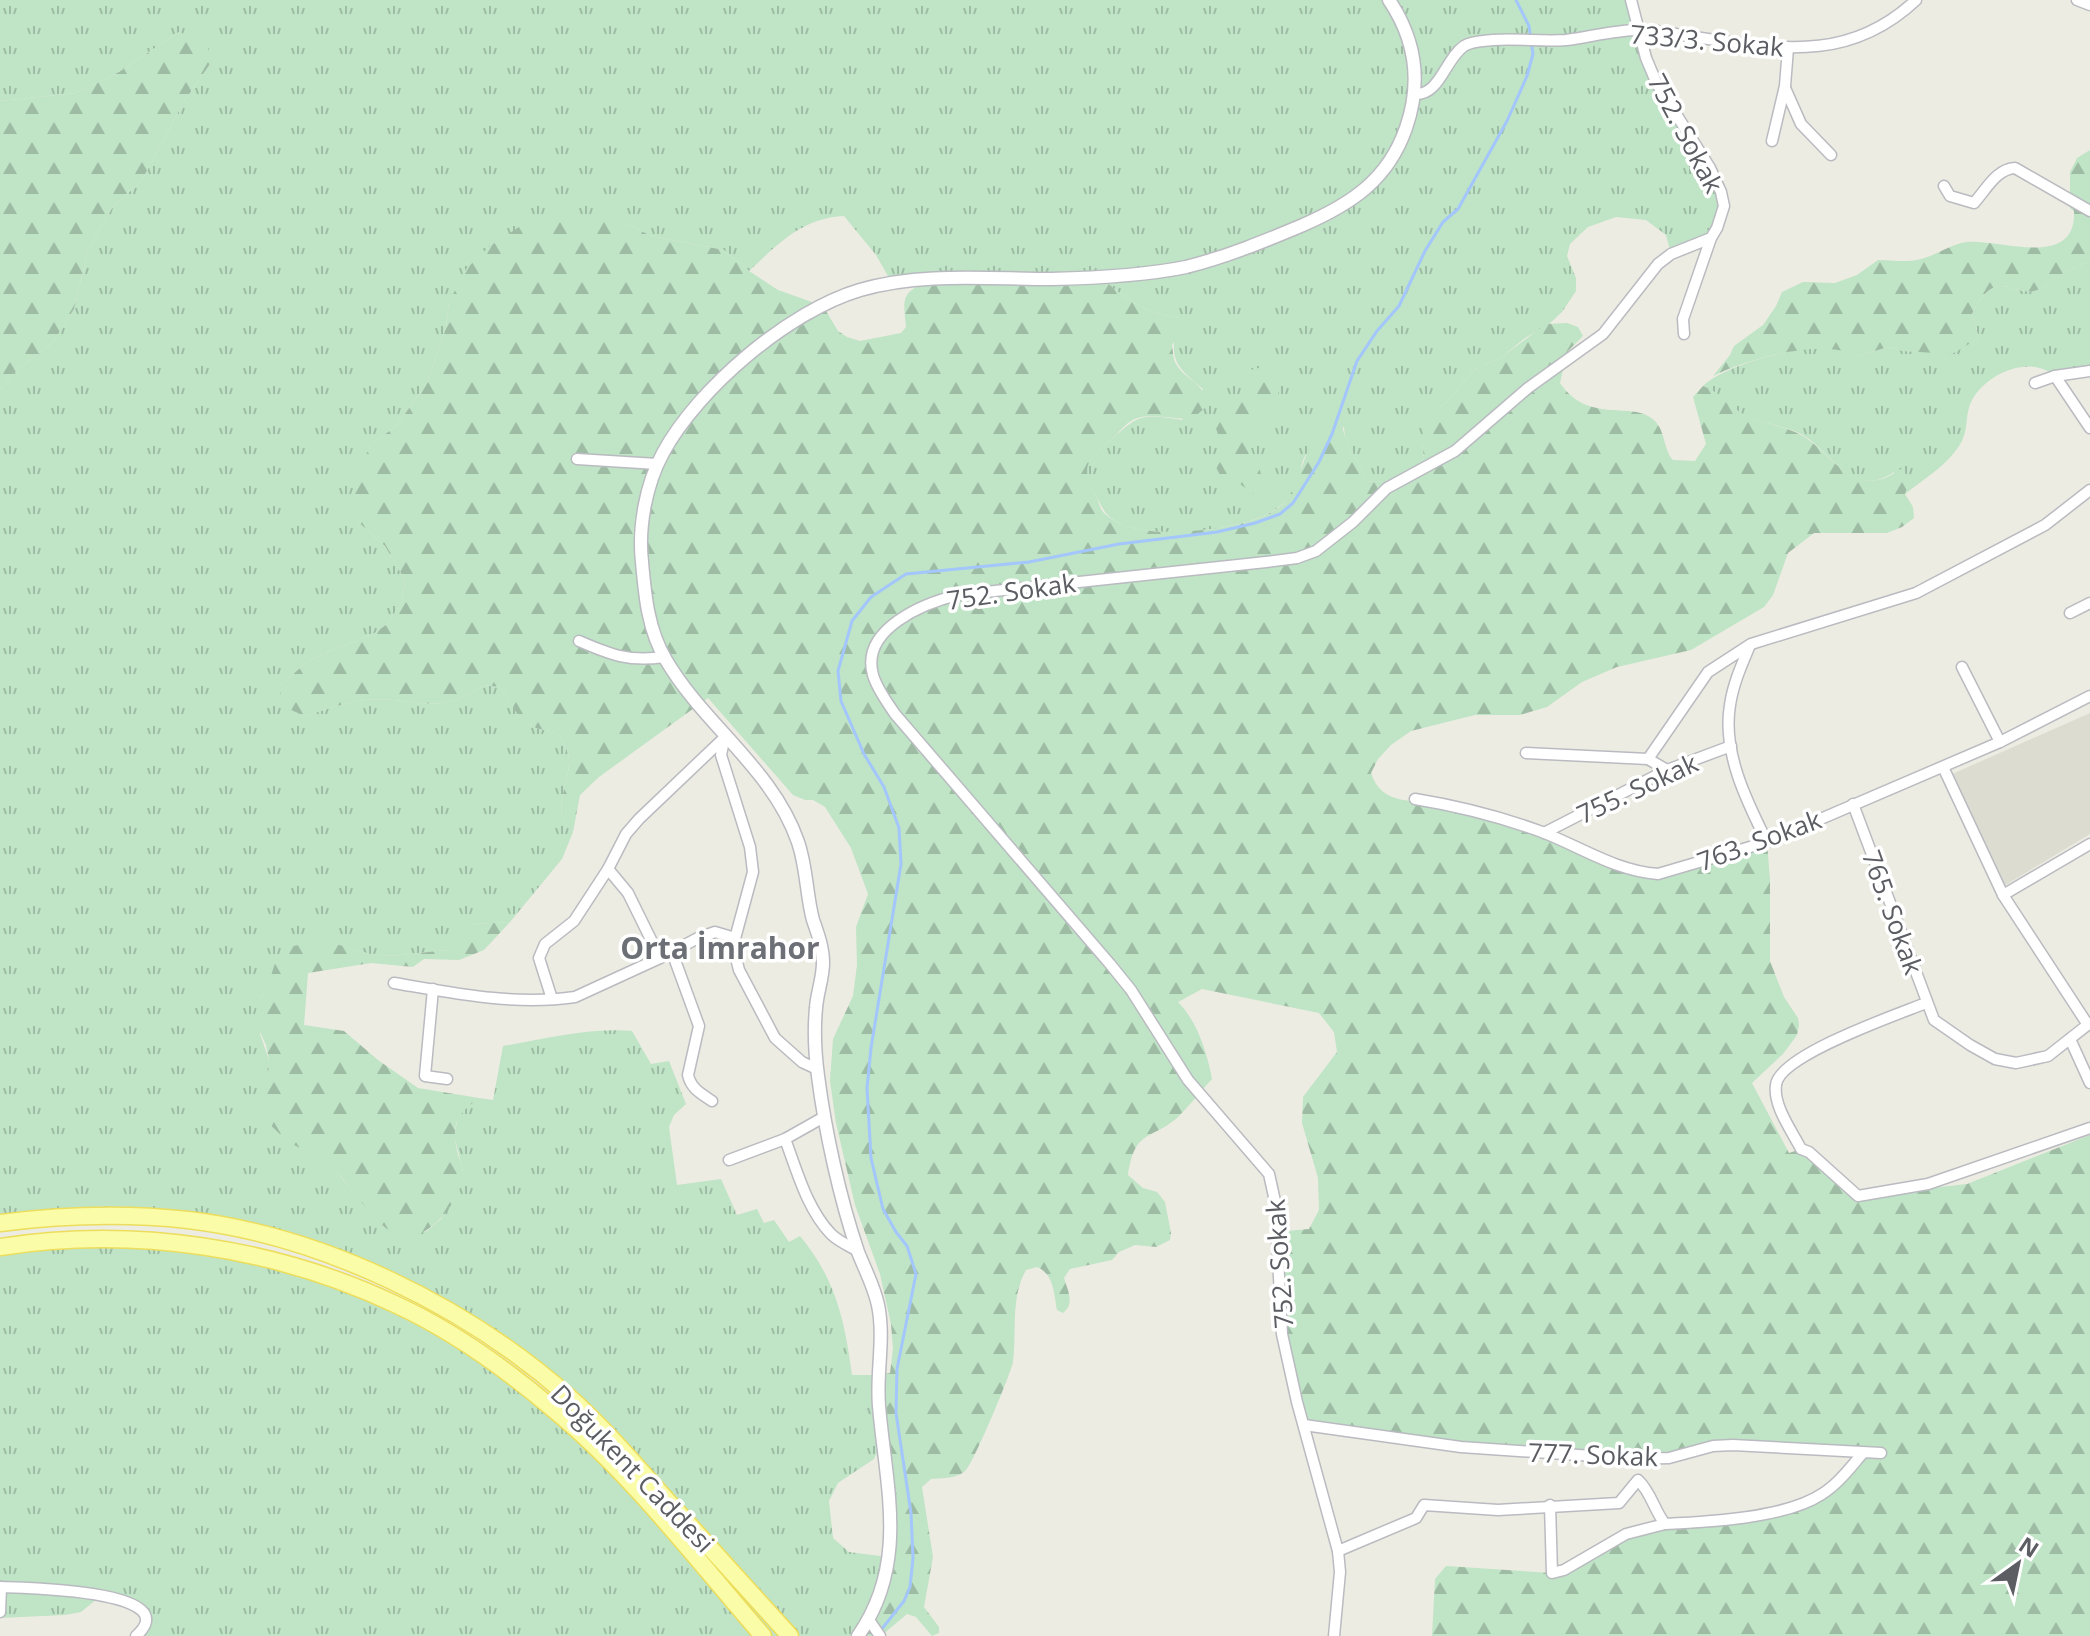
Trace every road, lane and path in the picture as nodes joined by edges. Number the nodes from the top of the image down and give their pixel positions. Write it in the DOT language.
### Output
graph roads {
  1 [pos="1389,0"];
  2 [pos="1631,0"];
  3 [pos="1916,0"];
  4 [pos="2077,0"];
  5 [pos="2090,5"];
  6 [pos="1639,29"];
  7 [pos="1788,48"];
  8 [pos="1785,86"];
  9 [pos="1414,94"];
  10 [pos="1772,141"];
  11 [pos="1831,155"];
  12 [pos="1944,186"];
  13 [pos="2090,211"];
  14 [pos="1711,238"];
  15 [pos="1684,334"];
  16 [pos="2090,371"];
  17 [pos="2055,376"];
  18 [pos="2035,383"];
  19 [pos="2090,428"];
  20 [pos="577,459"];
  21 [pos="657,464"];
  22 [pos="2090,490"];
  23 [pos="2090,603"];
  24 [pos="2070,613"];
  25 [pos="579,641"];
  26 [pos="1751,644"];
  27 [pos="664,657"];
  28 [pos="1962,667"];
  29 [pos="2090,696"];
  30 [pos="725,736"];
  31 [pos="2000,742"];
  32 [pos="1731,746"];
  33 [pos="1526,753"];
  34 [pos="1648,759"];
  35 [pos="1943,767"];
  36 [pos="1667,770"];
  37 [pos="1415,799"];
  38 [pos="1853,804"];
  39 [pos="1544,833"];
  40 [pos="1767,842"];
  41 [pos="2090,844"];
  42 [pos="608,869"];
  43 [pos="2003,895"];
  44 [pos="735,938"];
  45 [pos="672,952"];
  46 [pos="660,958"];
  47 [pos="394,983"];
  48 [pos="433,989"];
  49 [pos="552,999"];
  50 [pos="1926,1003"];
  51 [pos="2089,1024"];
  52 [pos="2070,1039"];
  53 [pos="817,1069"];
  54 [pos="447,1079"];
  55 [pos="2090,1083"];
  56 [pos="712,1101"];
  57 [pos="824,1117"];
  58 [pos="2090,1128"];
  59 [pos="785,1139"];
  60 [pos="729,1160"];
  61 [pos="0,1223"];
  62 [pos="0,1247"];
  63 [pos="858,1251"];
  64 [pos="1304,1425"];
  65 [pos="1881,1453"];
  66 [pos="1862,1454"];
  67 [pos="1636,1459"];
  68 [pos="1638,1480"];
  69 [pos="659,1503"];
  70 [pos="1550,1505"];
  71 [pos="1665,1524"];
  72 [pos="1338,1551"];
  73 [pos="1,1587"];
  74 [pos="0,1612"];
  75 [pos="869,1620"];
  76 [pos="136,1636"];
  77 [pos="763,1636"];
  78 [pos="790,1636"];
  79 [pos="858,1636"];
  80 [pos="880,1636"];
  81 [pos="1334,1636"];
  1 -- 9 [label="street"];
  2 -- 6 [label="street, 752. Sokak"];
  3 -- 7 [label="street, 733/3. Sokak"];
  4 -- 5 [label="street"];
  6 -- 7 [label="street, 733/3. Sokak"];
  6 -- 9 [label="street, 733/3. Sokak"];
  6 -- 14 [label="street, 752. Sokak"];
  7 -- 8 [label="street"];
  8 -- 10 [label="street"];
  8 -- 11 [label="street"];
  9 -- 21 [label="street"];
  12 -- 13 [label="street"];
  14 -- 15 [label="street"];
  14 -- 64 [label="street, 752. Sokak"];
  16 -- 17 [label="street"];
  17 -- 18 [label="street"];
  17 -- 19 [label="street"];
  20 -- 21 [label="street"];
  21 -- 27 [label="street"];
  22 -- 26 [label="street"];
  23 -- 24 [label="street"];
  25 -- 27 [label="street"];
  26 -- 32 [label="street"];
  26 -- 34 [label="street"];
  27 -- 30 [label="street"];
  28 -- 31 [label="street"];
  29 -- 31 [label="street, 763. Sokak"];
  30 -- 42 [label="street"];
  30 -- 44 [label="street"];
  30 -- 53 [label="street"];
  31 -- 35 [label="street, 763. Sokak"];
  32 -- 36 [label="street, 755. Sokak"];
  32 -- 40 [label="street"];
  33 -- 34 [label="street"];
  34 -- 36 [label="street"];
  35 -- 38 [label="street, 763. Sokak"];
  35 -- 43 [label="street"];
  36 -- 39 [label="street, 755. Sokak"];
  37 -- 39 [label="street, 763. Sokak"];
  38 -- 40 [label="street, 763. Sokak"];
  38 -- 50 [label="street, 765. Sokak"];
  39 -- 40 [label="street, 763. Sokak"];
  41 -- 43 [label="street"];
  42 -- 46 [label="street"];
  42 -- 49 [label="street"];
  43 -- 51 [label="street"];
  44 -- 45 [label="street"];
  44 -- 53 [label="street"];
  45 -- 46 [label="street"];
  45 -- 56 [label="street"];
  46 -- 49 [label="street"];
  47 -- 48 [label="street"];
  48 -- 49 [label="street"];
  48 -- 54 [label="street"];
  50 -- 52 [label="street, 765. Sokak"];
  50 -- 58 [label="street"];
  51 -- 52 [label="street"];
  52 -- 55 [label="street"];
  53 -- 57 [label="street"];
  57 -- 59 [label="street"];
  57 -- 63 [label="street"];
  59 -- 60 [label="street"];
  59 -- 63 [label="street"];
  61 -- 69 [label="main road, Doğukent Caddesi"];
  62 -- 69 [label="main road, Doğukent Caddesi"];
  63 -- 75 [label="street"];
  64 -- 67 [label="street, 777. Sokak"];
  64 -- 72 [label="street, 752. Sokak"];
  65 -- 66 [label="street, 777. Sokak"];
  66 -- 67 [label="street, 777. Sokak"];
  66 -- 71 [label="street"];
  67 -- 68 [label="street"];
  68 -- 70 [label="street"];
  68 -- 71 [label="street"];
  69 -- 77 [label="main road, Doğukent Caddesi"];
  69 -- 78 [label="main road, Doğukent Caddesi"];
  70 -- 71 [label="street"];
  70 -- 72 [label="street"];
  72 -- 81 [label="street, 752. Sokak"];
  73 -- 74 [label="street"];
  73 -- 76 [label="street"];
  75 -- 79 [label="street"];
  75 -- 80 [label="street"];
}
